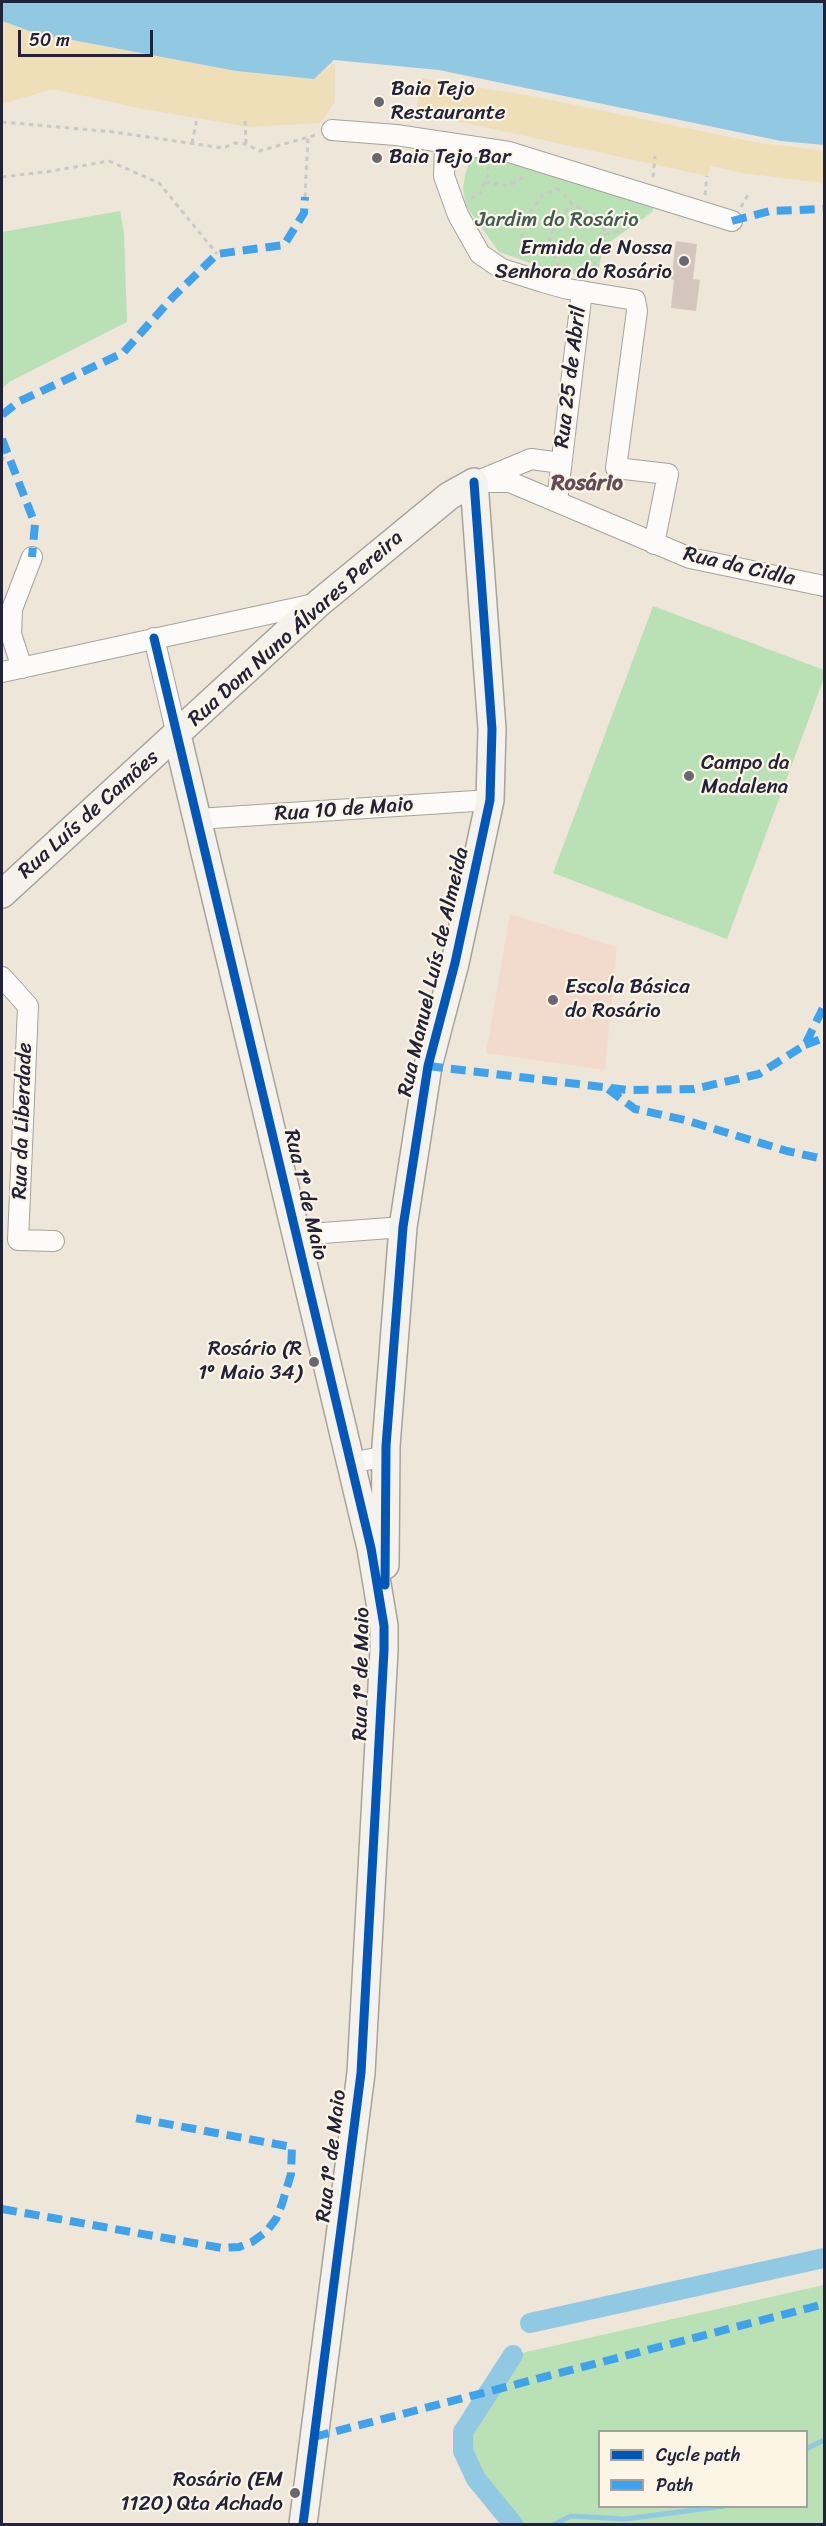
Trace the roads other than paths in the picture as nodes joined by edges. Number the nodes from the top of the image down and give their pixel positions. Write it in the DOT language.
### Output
graph roads {
  1 [pos="332,130"];
  2 [pos="445,142"];
  3 [pos="732,221"];
  4 [pos="575,290"];
  5 [pos="561,464"];
  6 [pos="474,483"];
  7 [pos="556,501"];
  8 [pos="654,544"];
  9 [pos="32,557"];
  10 [pos="825,586"];
  11 [pos="319,603"];
  12 [pos="154,638"];
  13 [pos="22,668"];
  14 [pos="2,672"];
  15 [pos="177,735"];
  16 [pos="490,800"];
  17 [pos="197,819"];
  18 [pos="2,894"];
  19 [pos="2,977"];
  20 [pos="403,1227"];
  21 [pos="297,1235"];
  22 [pos="54,1240"];
  23 [pos="386,1456"];
  24 [pos="351,1463"];
  25 [pos="384,1650"];
  26 [pos="303,2524"];
  1 -- 2 [label="street"];
  2 -- 3 [label="street"];
  2 -- 4 [label="street"];
  4 -- 5 [label="street, Rua 25 de Abril"];
  4 -- 8 [label="street"];
  5 -- 6 [label="street"];
  5 -- 7 [label="street, Rua 25 de Abril"];
  6 -- 7 [label="street, Rua da Cidla"];
  6 -- 11 [label="street, Rua Dom Nuno Álvares Pereira"];
  6 -- 16 [label="street, Rua Manuel Luís de Almeida"];
  7 -- 8 [label="street, Rua da Cidla"];
  8 -- 10 [label="street, Rua da Cidla"];
  9 -- 13 [label="street"];
  11 -- 12 [label="street"];
  11 -- 15 [label="street, Rua Dom Nuno Álvares Pereira"];
  12 -- 13 [label="street"];
  12 -- 15 [label="street"];
  13 -- 14 [label="street"];
  15 -- 17 [label="street, Rua 1º de Maio"];
  15 -- 18 [label="street, Rua Luís de Camões"];
  16 -- 17 [label="street, Rua 10 de Maio"];
  16 -- 20 [label="street, Rua Manuel Luís de Almeida"];
  17 -- 21 [label="street, Rua 1º de Maio"];
  19 -- 22 [label="street, Rua da Liberdade"];
  20 -- 21 [label="street"];
  20 -- 23 [label="street, Rua Manuel Luís de Almeida"];
  21 -- 24 [label="street, Rua 1º de Maio"];
  23 -- 24 [label="street"];
  23 -- 25 [label="street, Rua Manuel Luís de Almeida"];
  24 -- 25 [label="street, Rua 1º de Maio"];
  25 -- 26 [label="street, Rua 1º de Maio"];
}
